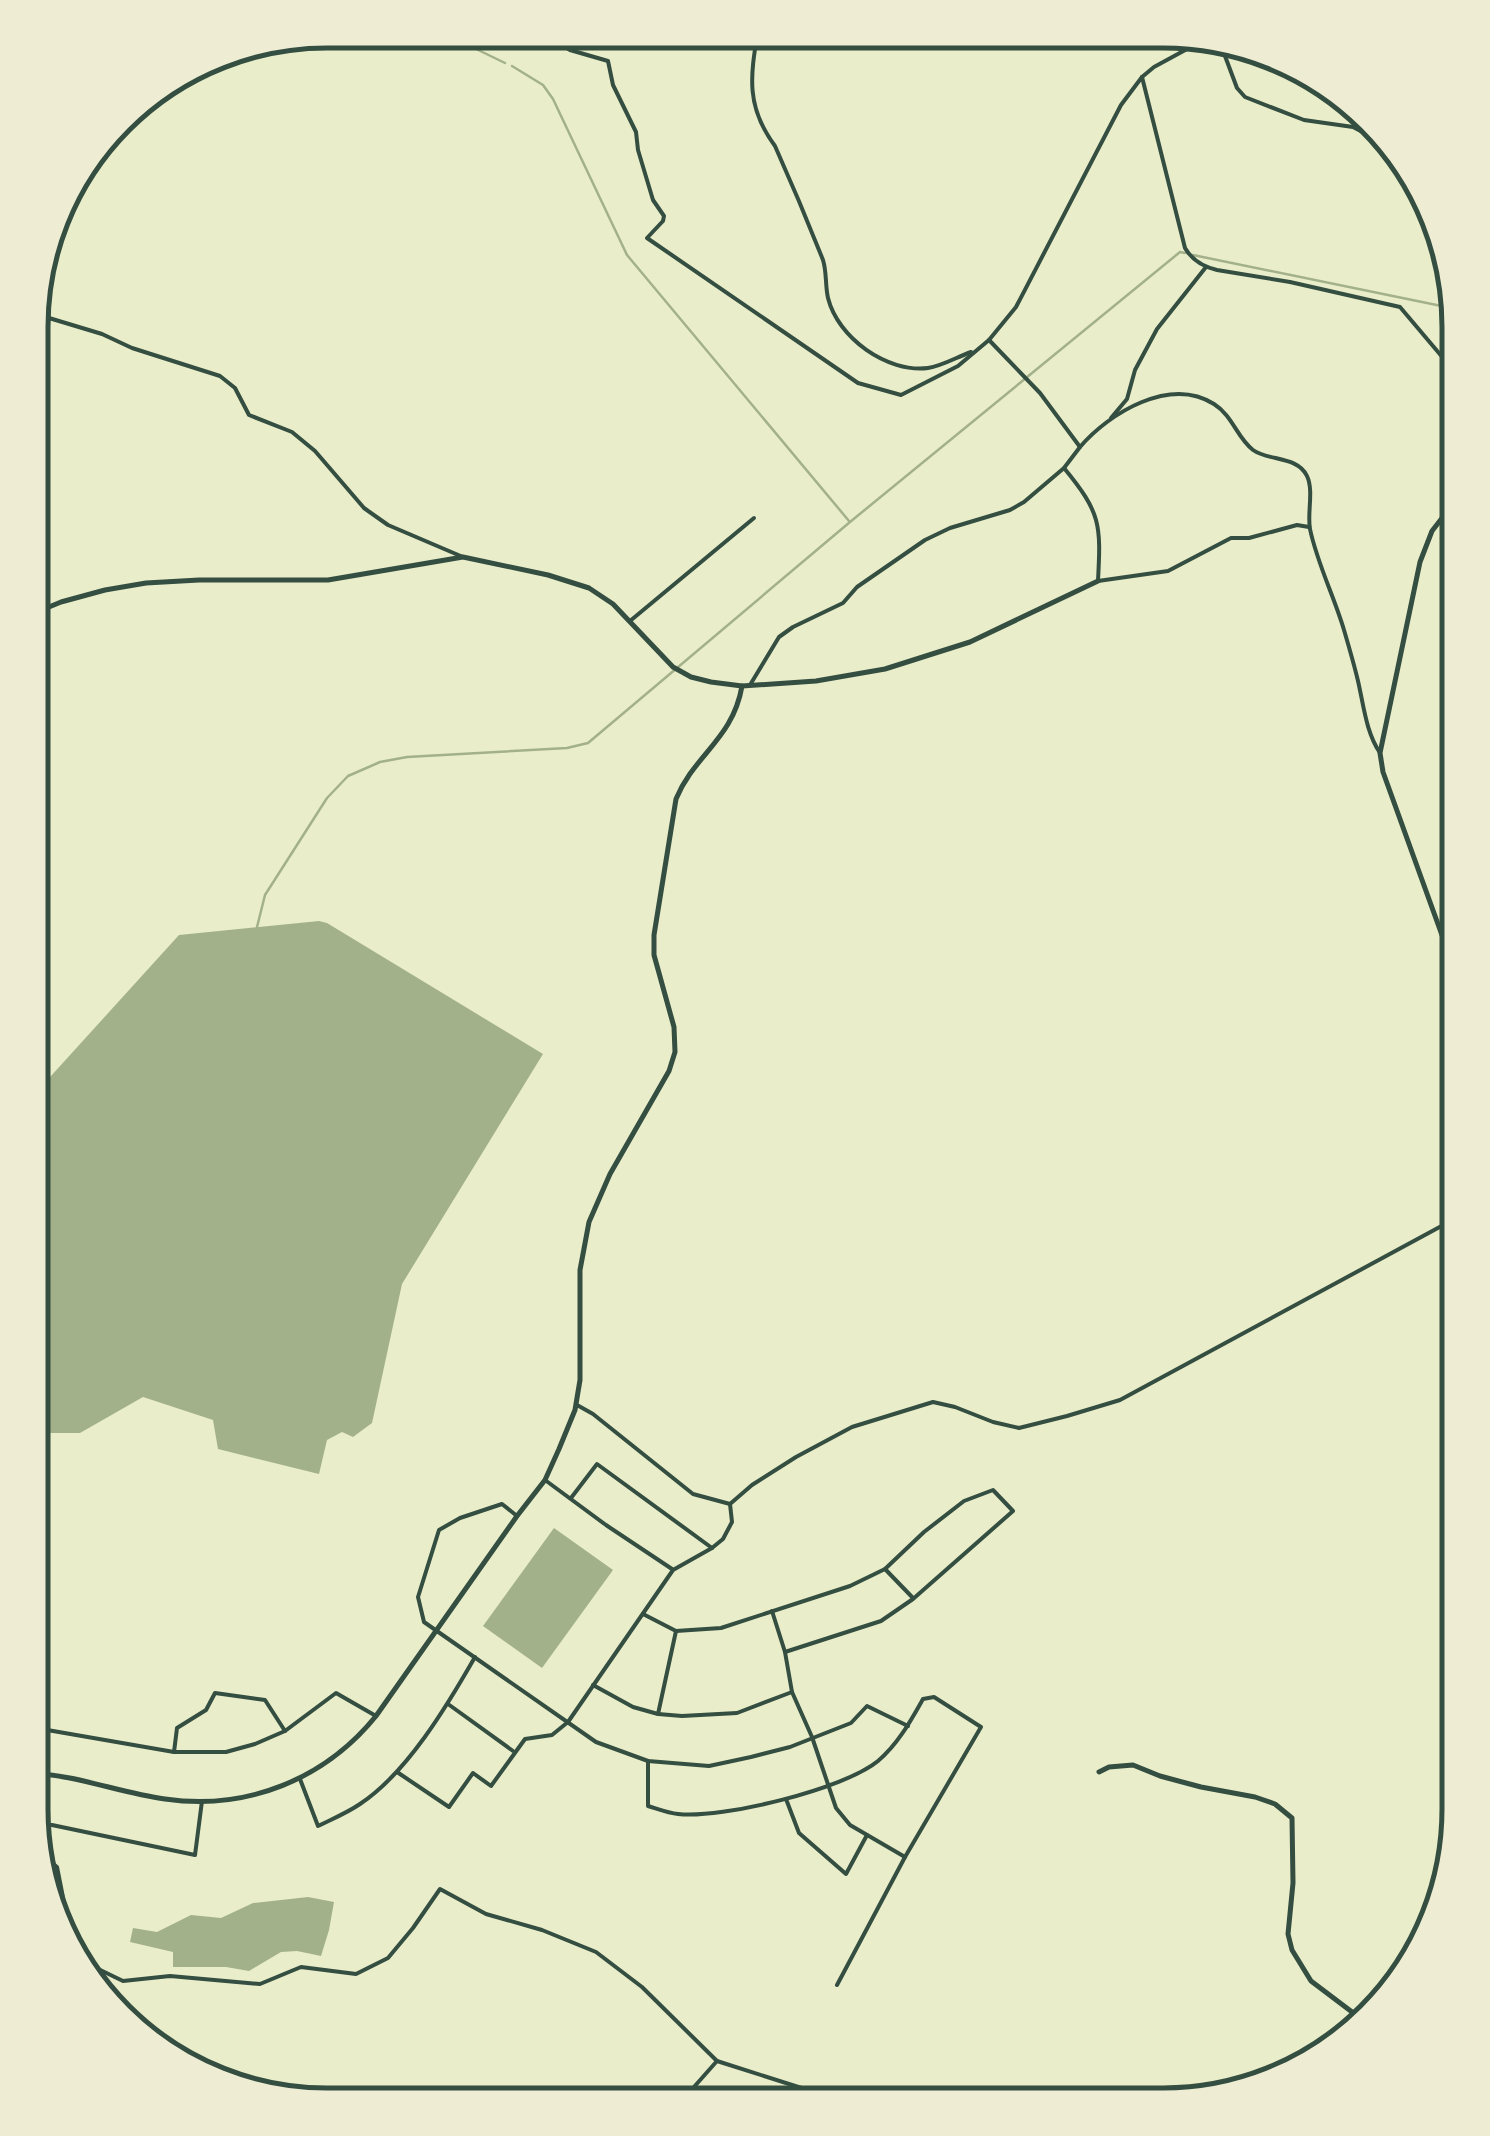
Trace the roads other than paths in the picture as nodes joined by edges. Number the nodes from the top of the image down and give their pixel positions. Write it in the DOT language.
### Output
graph roads {
  1 [pos="567,48"];
  2 [pos="756,48"];
  3 [pos="1187,49"];
  4 [pos="1224,55"];
  5 [pos="1142,77"];
  6 [pos="1366,135"];
  7 [pos="1206,267"];
  8 [pos="50,318"];
  9 [pos="48,322"];
  10 [pos="989,340"];
  11 [pos="974,351"];
  12 [pos="1442,357"];
  13 [pos="1108,422"];
  14 [pos="1080,447"];
  15 [pos="1064,468"];
  16 [pos="754,518"];
  17 [pos="1442,518"];
  18 [pos="1310,528"];
  19 [pos="463,556"];
  20 [pos="1098,581"];
  21 [pos="48,609"];
  22 [pos="630,621"];
  23 [pos="746,685"];
  24 [pos="1380,754"];
  25 [pos="1442,935"];
  26 [pos="1442,1226"];
  27 [pos="576,1405"];
  28 [pos="545,1480"];
  29 [pos="571,1498"];
  30 [pos="730,1504"];
  31 [pos="517,1516"];
  32 [pos="712,1548"];
  33 [pos="885,1569"];
  34 [pos="674,1570"];
  35 [pos="914,1599"];
  36 [pos="772,1610"];
  37 [pos="643,1614"];
  38 [pos="437,1631"];
  39 [pos="676,1632"];
  40 [pos="785,1652"];
  41 [pos="476,1657"];
  42 [pos="593,1685"];
  43 [pos="792,1692"];
  44 [pos="448,1704"];
  45 [pos="658,1714"];
  46 [pos="376,1716"];
  47 [pos="568,1722"];
  48 [pos="908,1726"];
  49 [pos="48,1729"];
  50 [pos="285,1731"];
  51 [pos="812,1738"];
  52 [pos="514,1751"];
  53 [pos="174,1752"];
  54 [pos="648,1760"];
  55 [pos="397,1772"];
  56 [pos="1099,1772"];
  57 [pos="48,1775"];
  58 [pos="300,1778"];
  59 [pos="828,1786"];
  60 [pos="786,1799"];
  61 [pos="202,1801"];
  62 [pos="49,1825"];
  63 [pos="868,1835"];
  64 [pos="905,1857"];
  65 [pos="53,1864"];
  66 [pos="65,1905"];
  67 [pos="98,1969"];
  68 [pos="836,1985"];
  69 [pos="1353,2013"];
  70 [pos="717,2061"];
  71 [pos="693,2088"];
  72 [pos="802,2088"];
  1 -- 11 [label="street"];
  2 -- 11 [label="street"];
  3 -- 5 [label="street"];
  4 -- 6 [label="street"];
  5 -- 7 [label="street"];
  5 -- 10 [label="street"];
  7 -- 12 [label="street"];
  7 -- 13 [label="street"];
  8 -- 9 [label="street"];
  8 -- 19 [label="street"];
  10 -- 11 [label="street"];
  10 -- 14 [label="street"];
  13 -- 14 [label="street"];
  13 -- 18 [label="street"];
  14 -- 15 [label="street"];
  15 -- 20 [label="street"];
  15 -- 23 [label="street"];
  16 -- 22 [label="street"];
  17 -- 24 [label="street"];
  18 -- 20 [label="street"];
  18 -- 24 [label="street"];
  19 -- 21 [label="street"];
  19 -- 22 [label="street"];
  20 -- 23 [label="street"];
  22 -- 23 [label="street"];
  23 -- 27 [label="street"];
  24 -- 25 [label="street"];
  26 -- 30 [label="street"];
  27 -- 28 [label="street"];
  27 -- 30 [label="street"];
  28 -- 29 [label="street"];
  28 -- 31 [label="street"];
  29 -- 32 [label="street"];
  29 -- 34 [label="street"];
  30 -- 32 [label="street"];
  31 -- 38 [label="street"];
  31 -- 38 [label="street"];
  32 -- 34 [label="street"];
  33 -- 35 [label="street"];
  33 -- 35 [label="street"];
  33 -- 36 [label="street"];
  34 -- 37 [label="street"];
  35 -- 40 [label="street"];
  36 -- 39 [label="street"];
  36 -- 40 [label="street"];
  37 -- 39 [label="street"];
  37 -- 42 [label="street"];
  38 -- 41 [label="street"];
  38 -- 46 [label="street"];
  39 -- 45 [label="street"];
  40 -- 43 [label="street"];
  41 -- 44 [label="street"];
  41 -- 47 [label="street"];
  42 -- 45 [label="street"];
  42 -- 47 [label="street"];
  43 -- 45 [label="street"];
  43 -- 51 [label="street"];
  44 -- 52 [label="street"];
  44 -- 55 [label="street"];
  46 -- 50 [label="street"];
  46 -- 58 [label="street"];
  47 -- 52 [label="street"];
  47 -- 54 [label="street"];
  48 -- 51 [label="street"];
  48 -- 59 [label="street"];
  48 -- 64 [label="street"];
  49 -- 53 [label="street"];
  50 -- 53 [label="street"];
  50 -- 53 [label="street"];
  51 -- 54 [label="street"];
  51 -- 59 [label="street"];
  52 -- 55 [label="street"];
  54 -- 60 [label="street"];
  55 -- 58 [label="street"];
  56 -- 69 [label="street"];
  57 -- 61 [label="street"];
  58 -- 61 [label="street"];
  59 -- 60 [label="street"];
  59 -- 63 [label="street"];
  60 -- 63 [label="street"];
  61 -- 62 [label="street"];
  63 -- 64 [label="street"];
  64 -- 68 [label="street"];
  65 -- 66 [label="street"];
  67 -- 70 [label="street"];
  70 -- 71 [label="street"];
  70 -- 72 [label="street"];
}
